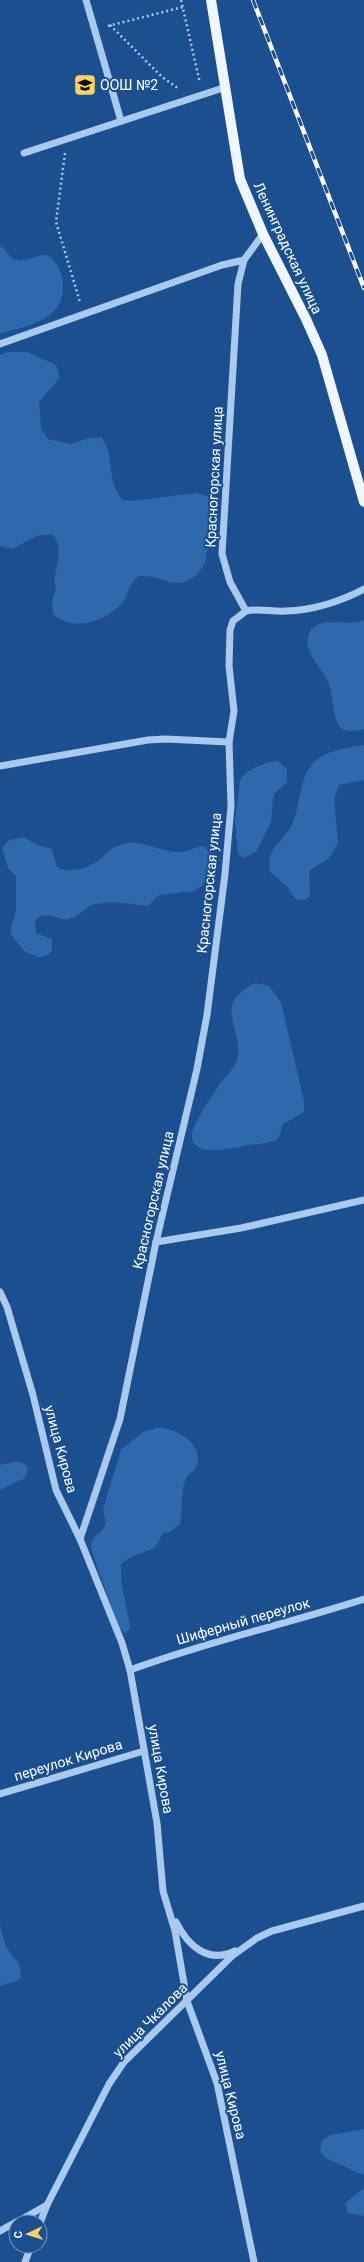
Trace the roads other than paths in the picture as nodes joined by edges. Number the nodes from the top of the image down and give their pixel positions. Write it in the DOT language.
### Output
graph roads {
  1 [pos="86,0"];
  2 [pos="211,0"];
  3 [pos="226,87"];
  4 [pos="121,121"];
  5 [pos="24,153"];
  6 [pos="263,234"];
  7 [pos="244,260"];
  8 [pos="0,344"];
  9 [pos="364,502"];
  10 [pos="364,589"];
  11 [pos="246,611"];
  12 [pos="229,742"];
  13 [pos="0,766"];
  14 [pos="364,1200"];
  15 [pos="156,1242"];
  16 [pos="0,1292"];
  17 [pos="80,1539"];
  18 [pos="364,1599"];
  19 [pos="130,1670"];
  20 [pos="144,1751"];
  21 [pos="0,1794"];
  22 [pos="364,1906"];
  23 [pos="171,1913"];
  24 [pos="244,1947"];
  25 [pos="187,2001"];
  26 [pos="47,2205"];
  27 [pos="31,2214"];
  28 [pos="44,2214"];
  29 [pos="254,2262"];
  1 -- 4 [label="street"];
  2 -- 3 [label="main road, Ленинградская улица"];
  3 -- 4 [label="street"];
  3 -- 6 [label="main road, Ленинградская улица"];
  4 -- 5 [label="street"];
  6 -- 7 [label="street, Красногорская улица"];
  6 -- 9 [label="main road, Ленинградская улица"];
  7 -- 8 [label="street"];
  7 -- 11 [label="street, Красногорская улица"];
  10 -- 11 [label="street"];
  11 -- 12 [label="street, Красногорская улица"];
  12 -- 13 [label="street"];
  12 -- 15 [label="street, Красногорская улица"];
  14 -- 15 [label="street"];
  15 -- 17 [label="street, Красногорская улица"];
  16 -- 17 [label="street, улица Кирова"];
  17 -- 19 [label="street, улица Кирова"];
  18 -- 19 [label="street, Шиферный переулок"];
  19 -- 20 [label="street, улица Кирова"];
  20 -- 21 [label="street, переулок Кирова"];
  20 -- 23 [label="street, улица Кирова"];
  22 -- 24 [label="street, улица Чкалова"];
  23 -- 24 [label="street"];
  23 -- 25 [label="street, улица Кирова"];
  24 -- 25 [label="street, улица Чкалова"];
  25 -- 26 [label="street, улица Чкалова"];
  25 -- 29 [label="street, улица Кирова"];
  26 -- 27 [label="street"];
  26 -- 28 [label="street, улица Чкалова"];
}
